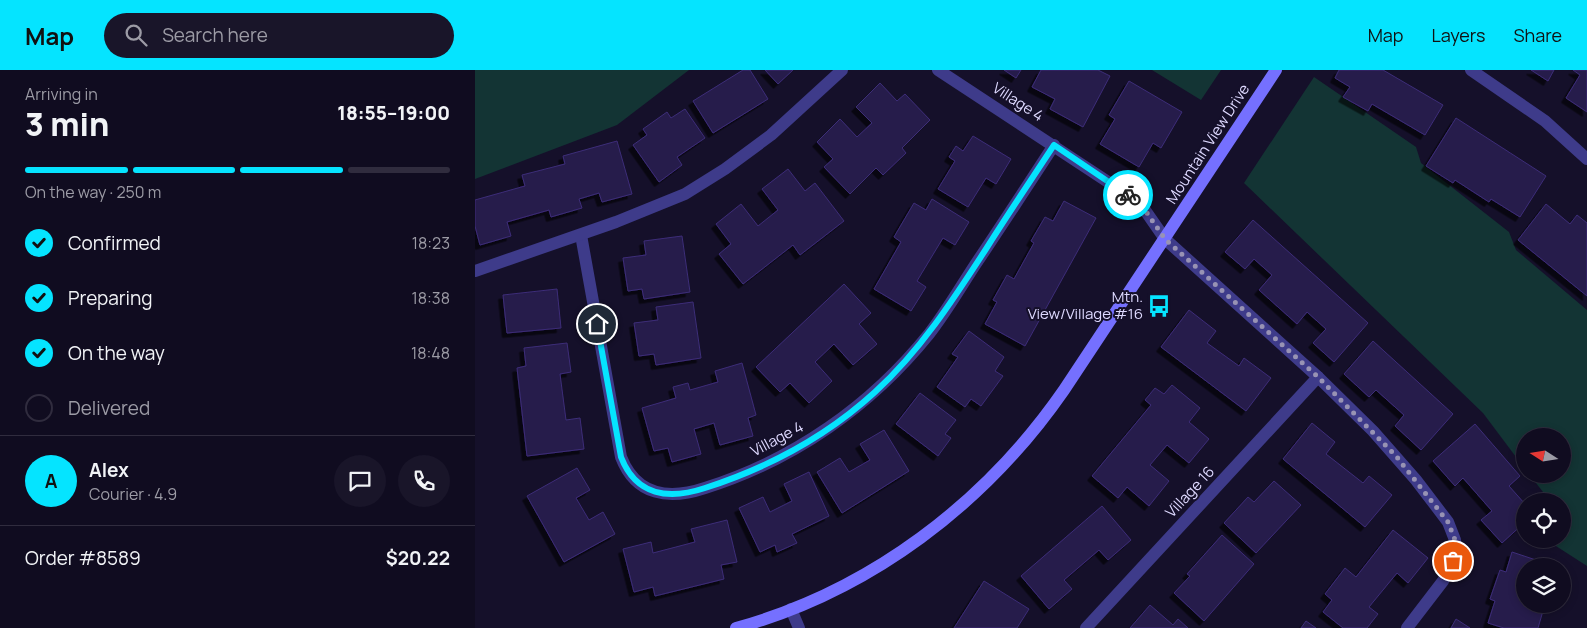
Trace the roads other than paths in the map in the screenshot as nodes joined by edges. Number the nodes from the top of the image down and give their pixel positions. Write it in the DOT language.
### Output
graph roads {
  1 [pos="842,70"];
  2 [pos="938,70"];
  3 [pos="1276,70"];
  4 [pos="1471,70"];
  5 [pos="1054,145"];
  6 [pos="1587,159"];
  7 [pos="581,235"];
  8 [pos="1165,239"];
  9 [pos="475,271"];
  10 [pos="1318,377"];
  11 [pos="791,609"];
  12 [pos="736,628"];
  13 [pos="799,628"];
  14 [pos="1086,628"];
  15 [pos="1407,628"];
  1 -- 7 [label="street"];
  2 -- 5 [label="street, Village 4"];
  3 -- 8 [label="street, Mountain View Drive"];
  4 -- 6 [label="street"];
  5 -- 7 [label="street, Village 4"];
  5 -- 8 [label="street, Village 4"];
  7 -- 9 [label="street"];
  8 -- 10 [label="street"];
  8 -- 11 [label="street, Mountain View Drive"];
  10 -- 14 [label="street, Village 16"];
  10 -- 15 [label="street"];
  11 -- 12 [label="street, Mountain View Drive"];
  11 -- 13 [label="street"];
}
